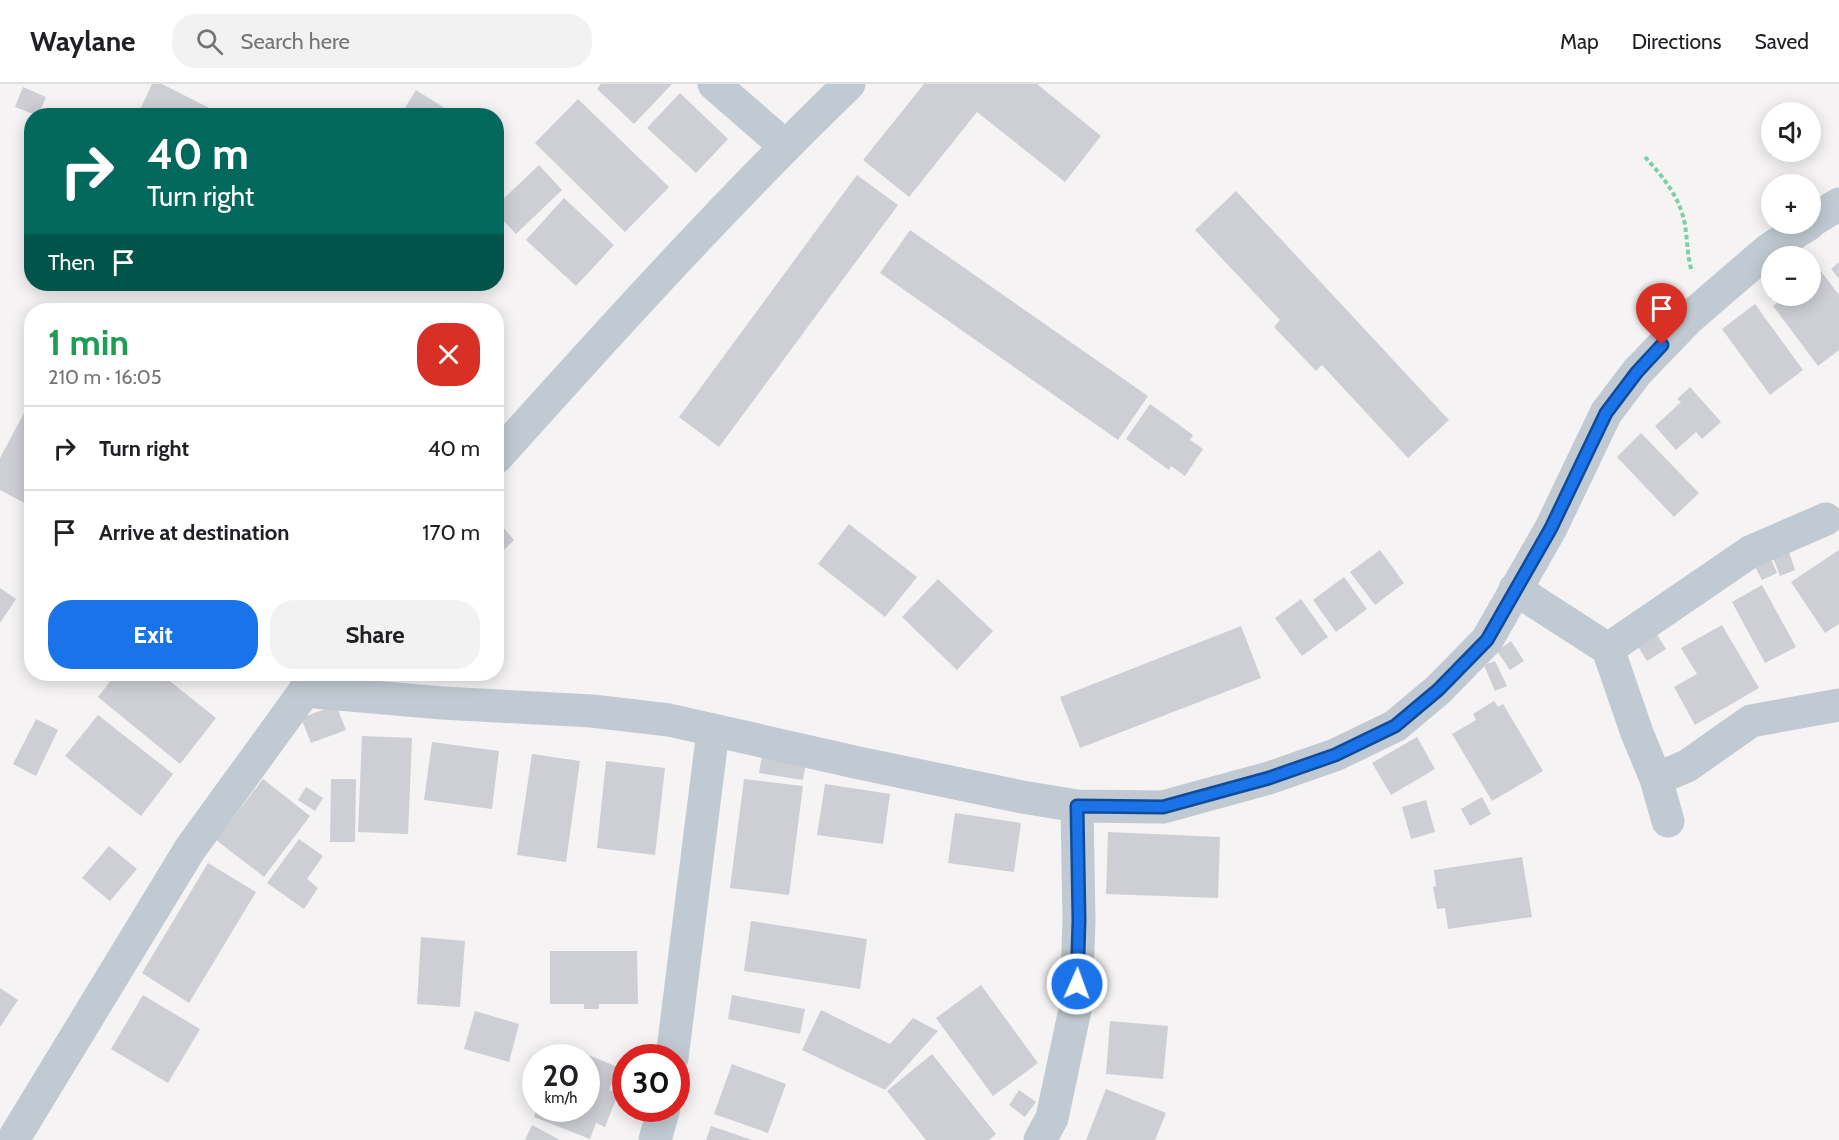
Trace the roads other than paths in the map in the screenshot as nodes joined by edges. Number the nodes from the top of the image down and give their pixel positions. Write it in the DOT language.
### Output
graph roads {
  1 [pos="714,84"];
  2 [pos="849,84"];
  3 [pos="785,146"];
  4 [pos="1839,204"];
  5 [pos="1821,216"];
  6 [pos="1793,234"];
  7 [pos="504,449"];
  8 [pos="1826,519"];
  9 [pos="1515,590"];
  10 [pos="1608,649"];
  11 [pos="310,682"];
  12 [pos="1839,705"];
  13 [pos="713,731"];
  14 [pos="1656,779"];
  15 [pos="1077,806"];
  16 [pos="1668,821"];
  17 [pos="674,1044"];
  18 [pos="660,1122"];
  19 [pos="13,1140"];
  20 [pos="655,1140"];
  21 [pos="1040,1140"];
  1 -- 3 [label="street"];
  2 -- 3 [label="street"];
  3 -- 7 [label="street"];
  4 -- 5 [label="street"];
  6 -- 9 [label="street"];
  8 -- 10 [label="street"];
  9 -- 10 [label="street"];
  9 -- 15 [label="street"];
  10 -- 14 [label="street"];
  11 -- 13 [label="street"];
  11 -- 19 [label="street"];
  12 -- 14 [label="street"];
  13 -- 15 [label="street"];
  13 -- 17 [label="street"];
  14 -- 16 [label="street"];
  15 -- 21 [label="street"];
  18 -- 20 [label="street"];
}
